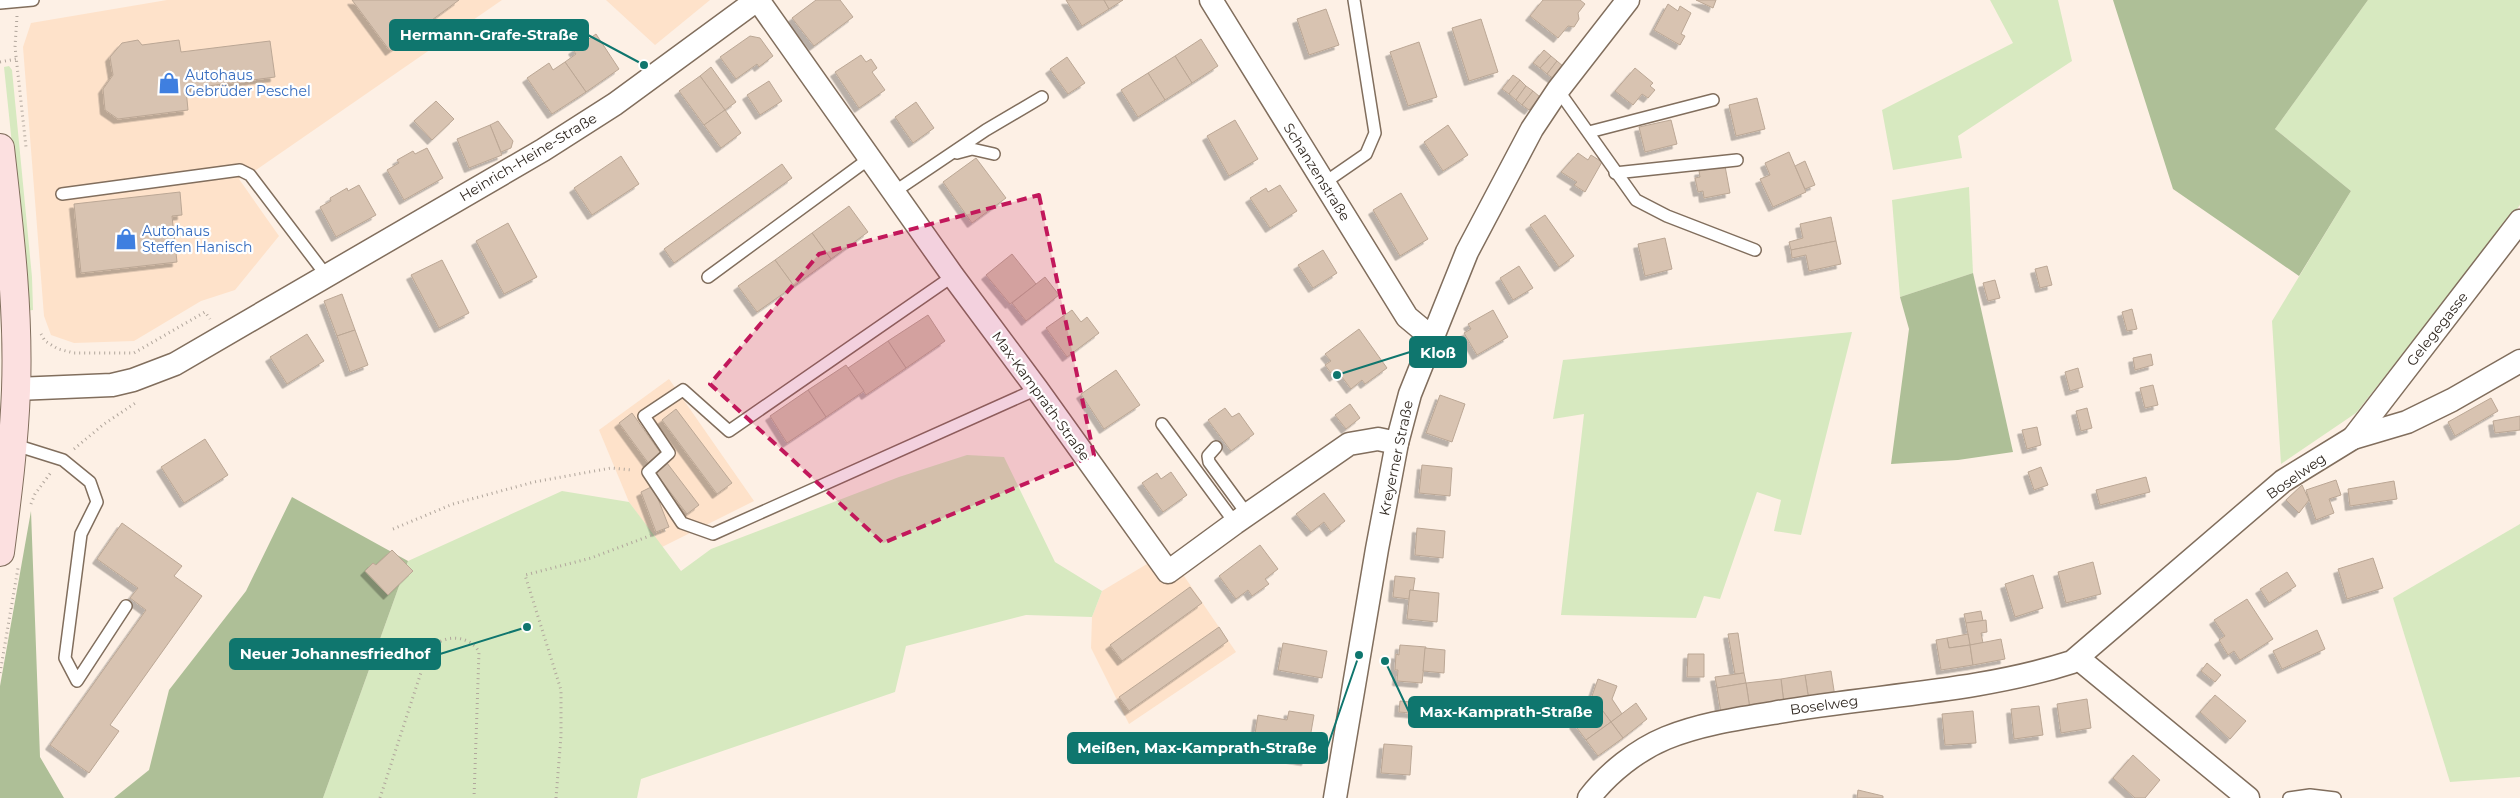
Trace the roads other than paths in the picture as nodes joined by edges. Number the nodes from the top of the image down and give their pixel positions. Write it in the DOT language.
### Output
graph roads {
  1 [pos="32,0"];
  2 [pos="758,0"];
  3 [pos="1211,0"];
  4 [pos="1354,0"];
  5 [pos="1628,0"];
  6 [pos="0,2"];
  7 [pos="1558,90"];
  8 [pos="1042,98"];
  9 [pos="1713,100"];
  10 [pos="1589,132"];
  11 [pos="13,150"];
  12 [pos="994,154"];
  13 [pos="870,158"];
  14 [pos="1737,160"];
  15 [pos="937,162"];
  16 [pos="1615,173"];
  17 [pos="1324,183"];
  18 [pos="894,192"];
  19 [pos="62,194"];
  20 [pos="2520,221"];
  21 [pos="1755,250"];
  22 [pos="326,275"];
  23 [pos="953,276"];
  24 [pos="708,277"];
  25 [pos="1431,337"];
  26 [pos="2520,361"];
  27 [pos="1038,388"];
  28 [pos="16,389"];
  29 [pos="1162,424"];
  30 [pos="2353,438"];
  31 [pos="1397,443"];
  32 [pos="12,444"];
  33 [pos="1216,447"];
  34 [pos="1241,518"];
  35 [pos="9,559"];
  36 [pos="126,606"];
  37 [pos="2079,659"];
  38 [pos="1335,798"];
  39 [pos="1589,798"];
  40 [pos="2248,798"];
  41 [pos="2289,798"];
  42 [pos="2335,798"];
  1 -- 6 [label="lane"];
  2 -- 13 [label="street, Max-Kamprath-Straße"];
  2 -- 22 [label="street, Heinrich-Heine-Straße"];
  3 -- 17 [label="street, Schanzenstraße"];
  4 -- 17 [label="lane"];
  5 -- 7 [label="street, Kreyerner Straße"];
  7 -- 10 [label="lane"];
  7 -- 25 [label="street, Kreyerner Straße"];
  8 -- 15 [label="lane"];
  9 -- 10 [label="lane"];
  10 -- 16 [label="lane"];
  11 -- 28 [label="street"];
  12 -- 15 [label="lane"];
  13 -- 18 [label="street, Max-Kamprath-Straße"];
  13 -- 24 [label="lane"];
  14 -- 16 [label="lane"];
  15 -- 18 [label="lane"];
  16 -- 21 [label="lane"];
  17 -- 25 [label="street, Schanzenstraße"];
  18 -- 23 [label="street, Max-Kamprath-Straße"];
  19 -- 22 [label="lane"];
  20 -- 30 [label="street, Gelegegasse"];
  22 -- 28 [label="street, Heinrich-Heine-Straße"];
  23 -- 27 [label="street, Max-Kamprath-Straße"];
  23 -- 27 [label="lane"];
  25 -- 31 [label="street, Kreyerner Straße"];
  26 -- 30 [label="street, Boselweg"];
  27 -- 34 [label="street, Max-Kamprath-Straße"];
  28 -- 32 [label="street"];
  29 -- 34 [label="lane"];
  30 -- 37 [label="street, Boselweg"];
  31 -- 34 [label="street, Max-Kamprath-Straße"];
  31 -- 38 [label="street, Kreyerner Straße"];
  32 -- 35 [label="street"];
  32 -- 36 [label="lane"];
  33 -- 34 [label="lane"];
  37 -- 39 [label="street, Boselweg"];
  37 -- 40 [label="street"];
  41 -- 42 [label="lane"];
}
